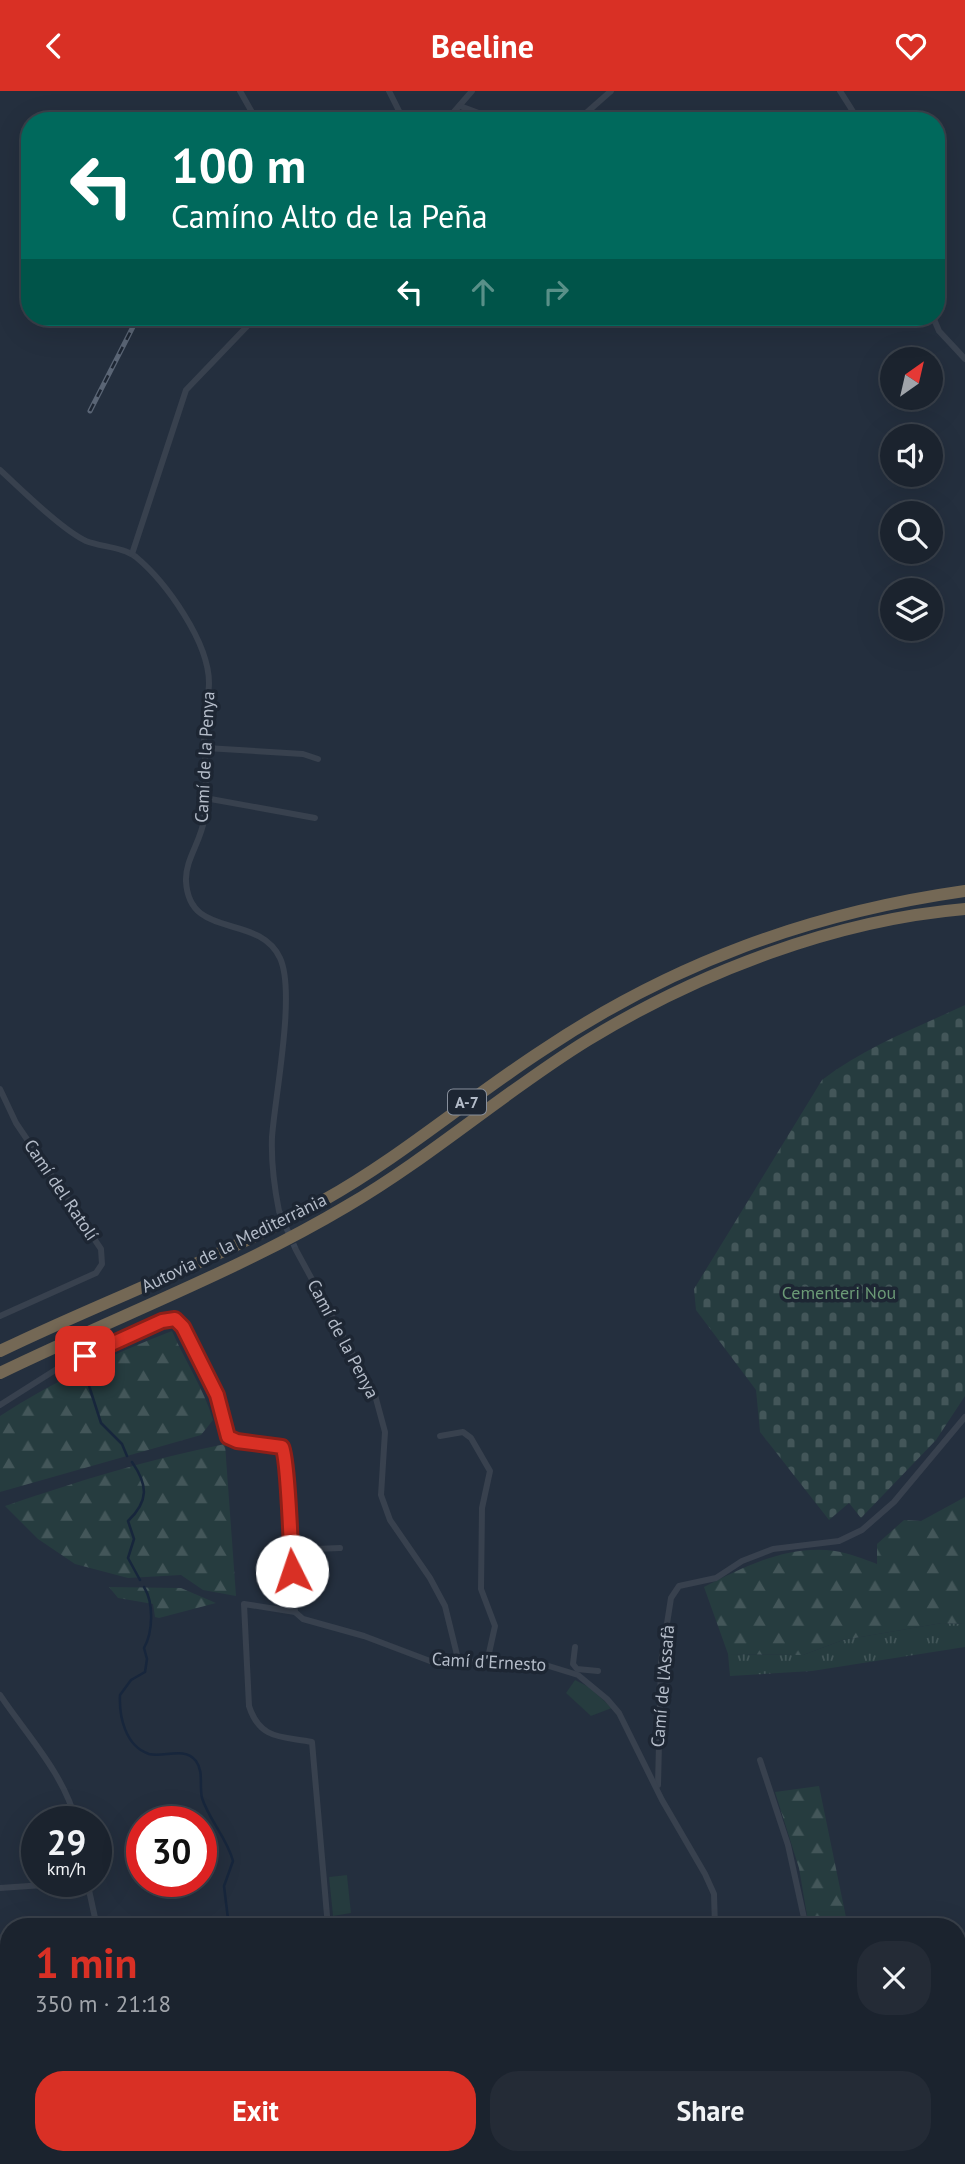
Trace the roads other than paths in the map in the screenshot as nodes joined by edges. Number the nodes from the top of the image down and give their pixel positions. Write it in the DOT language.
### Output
graph roads {
  1 [pos="240,91"];
  2 [pos="389,91"];
  3 [pos="472,91"];
  4 [pos="611,91"];
  5 [pos="840,91"];
  6 [pos="460,106"];
  7 [pos="252,112"];
  8 [pos="400,112"];
  9 [pos="454,112"];
  10 [pos="476,112"];
  11 [pos="587,112"];
  12 [pos="853,112"];
  13 [pos="246,326"];
  14 [pos="937,326"];
  15 [pos="965,359"];
  16 [pos="0,470"];
  17 [pos="132,554"];
  18 [pos="206,748"];
  19 [pos="318,759"];
  20 [pos="205,798"];
  21 [pos="315,818"];
  22 [pos="965,891"];
  23 [pos="965,909"];
  24 [pos="0,1089"];
  25 [pos="279,1211"];
  26 [pos="296,1250"];
  27 [pos="0,1316"];
  28 [pos="0,1351"];
  29 [pos="0,1373"];
  30 [pos="0,1405"];
  31 [pos="965,1417"];
  32 [pos="440,1436"];
  33 [pos="340,1548"];
  34 [pos="291,1550"];
  35 [pos="295,1612"];
  36 [pos="575,1647"];
  37 [pos="487,1662"];
  38 [pos="459,1663"];
  39 [pos="565,1669"];
  40 [pos="577,1669"];
  41 [pos="598,1671"];
  42 [pos="0,1695"];
  43 [pos="760,1761"];
  44 [pos="662,1800"];
  45 [pos="71,1806"];
  46 [pos="21,1887"];
  47 [pos="0,1888"];
  48 [pos="90,1897"];
  49 [pos="95,1918"];
  50 [pos="327,1918"];
  51 [pos="715,1918"];
  52 [pos="804,1918"];
  1 -- 7 [label="street"];
  2 -- 8 [label="street"];
  3 -- 6 [label="street"];
  4 -- 11 [label="street"];
  5 -- 12 [label="street"];
  6 -- 9 [label="street"];
  6 -- 10 [label="street"];
  13 -- 17 [label="street"];
  14 -- 15 [label="street"];
  16 -- 17 [label="street, Camí de la Penya"];
  17 -- 18 [label="street, Camí de la Penya"];
  18 -- 19 [label="street"];
  18 -- 20 [label="street, Camí de la Penya"];
  20 -- 21 [label="street"];
  20 -- 25 [label="street, Camí de la Penya"];
  22 -- 28 [label="highway, Autovia de la Mediterrània / A-7"];
  23 -- 29 [label="highway, Autovia de la Mediterrània / A-7"];
  24 -- 27 [label="street, Camí del Ratolí"];
  26 -- 38 [label="street, Camí de la Penya"];
  30 -- 34 [label="street"];
  31 -- 44 [label="street, Camí de l'Assafà"];
  32 -- 37 [label="street"];
  33 -- 34 [label="street"];
  34 -- 35 [label="street"];
  35 -- 38 [label="street, Camí d'Ernesto"];
  35 -- 50 [label="street, Camí d'Ernesto"];
  36 -- 40 [label="street"];
  37 -- 38 [label="street, Camí d'Ernesto"];
  37 -- 39 [label="street, Camí d'Ernesto"];
  39 -- 40 [label="street"];
  39 -- 44 [label="street, Camí d'Ernesto"];
  40 -- 41 [label="street"];
  42 -- 45 [label="street"];
  43 -- 52 [label="street"];
  44 -- 51 [label="street, Camí d'Ernesto"];
  46 -- 47 [label="street"];
  48 -- 49 [label="street"];
}
